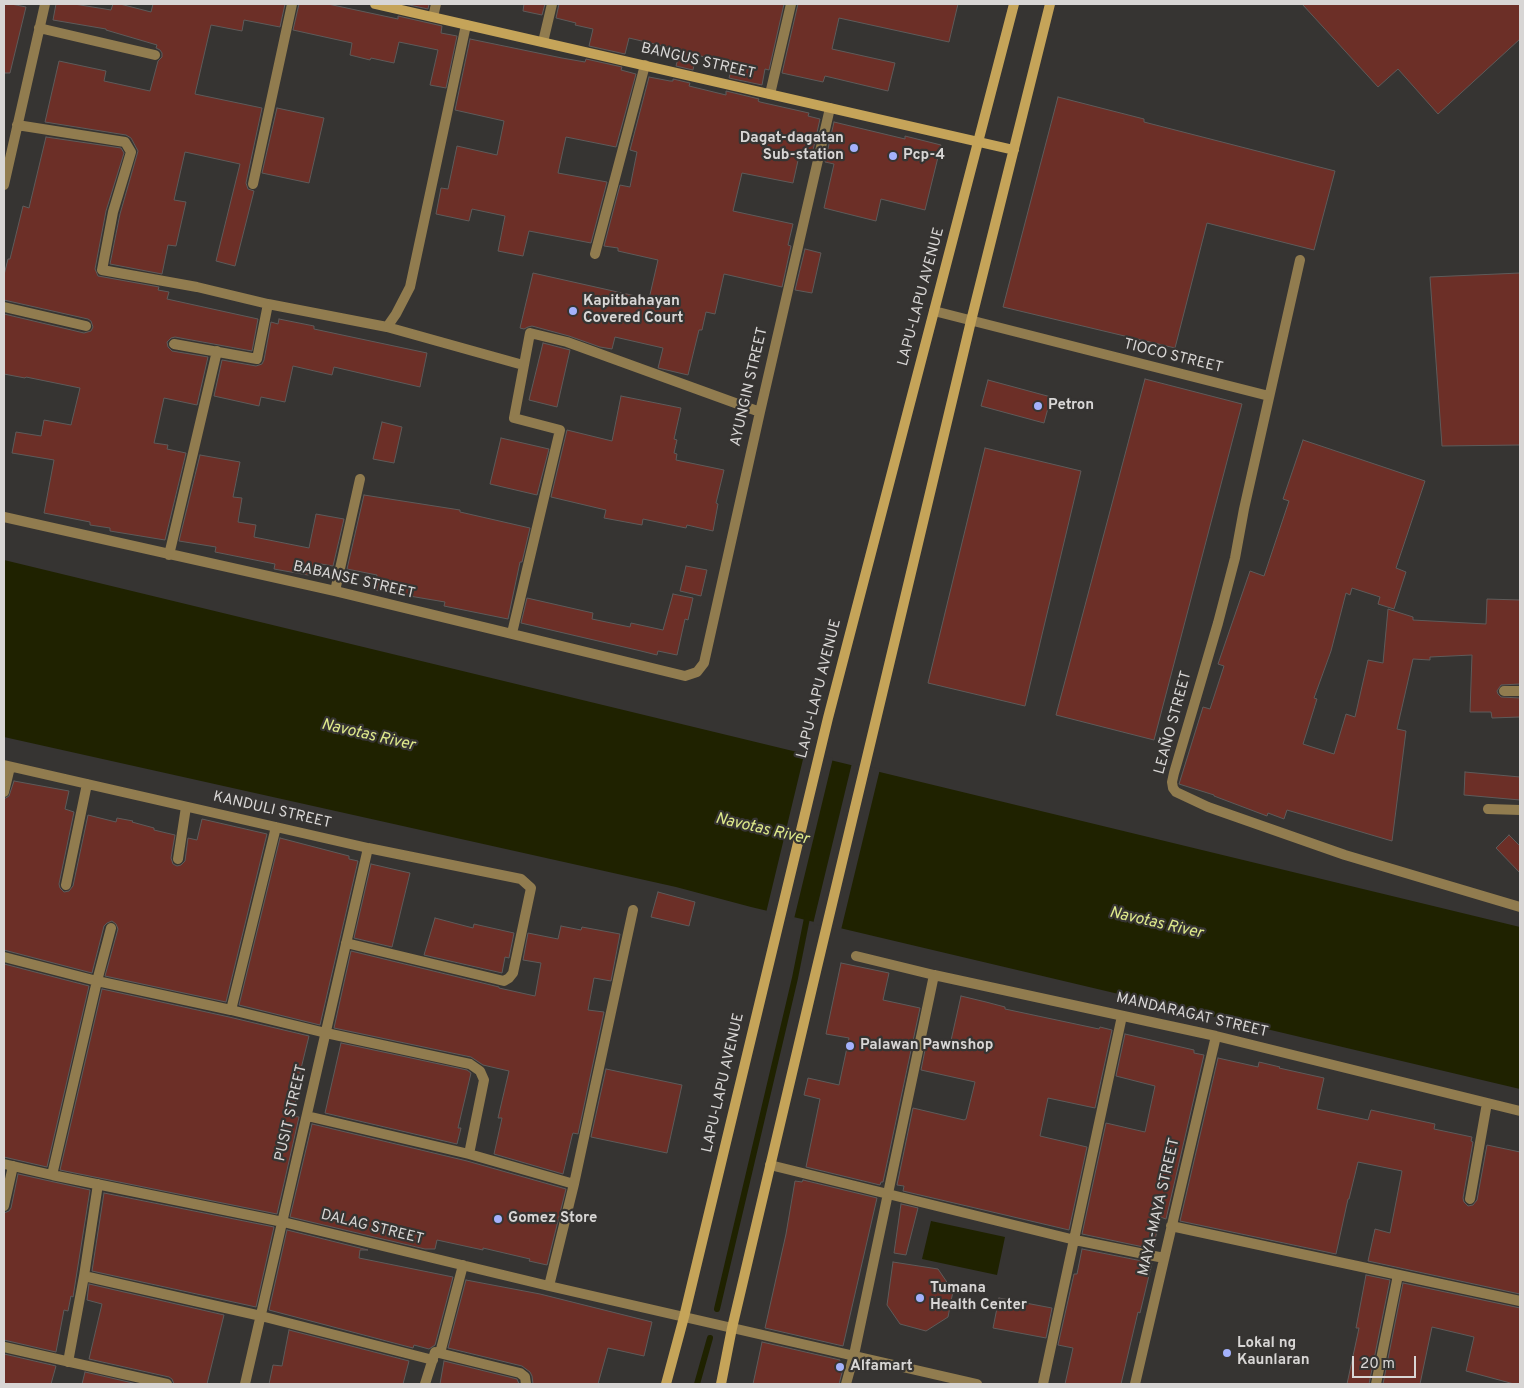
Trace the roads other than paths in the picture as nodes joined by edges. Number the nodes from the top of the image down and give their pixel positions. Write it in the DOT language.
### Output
graph roads {
  1 [pos="45,4"];
  2 [pos="292,4"];
  3 [pos="375,4"];
  4 [pos="436,4"];
  5 [pos="552,4"];
  6 [pos="791,4"];
  7 [pos="1014,4"];
  8 [pos="1050,4"];
  9 [pos="433,17"];
  10 [pos="466,24"];
  11 [pos="39,28"];
  12 [pos="543,42"];
  13 [pos="155,56"];
  14 [pos="645,65"];
  15 [pos="770,94"];
  16 [pos="830,108"];
  17 [pos="17,124"];
  18 [pos="978,141"];
  19 [pos="1014,150"];
  20 [pos="253,184"];
  21 [pos="4,185"];
  22 [pos="595,254"];
  23 [pos="1300,260"];
  24 [pos="268,304"];
  25 [pos="4,307"];
  26 [pos="934,311"];
  27 [pos="971,321"];
  28 [pos="86,326"];
  29 [pos="387,327"];
  30 [pos="174,344"];
  31 [pos="217,351"];
  32 [pos="523,365"];
  33 [pos="1269,396"];
  34 [pos="760,412"];
  35 [pos="360,479"];
  36 [pos="4,517"];
  37 [pos="169,554"];
  38 [pos="335,591"];
  39 [pos="512,633"];
  40 [pos="697,672"];
  41 [pos="1520,690"];
  42 [pos="1504,691"];
  43 [pos="7,766"];
  44 [pos="87,784"];
  45 [pos="4,792"];
  46 [pos="186,807"];
  47 [pos="1488,809"];
  48 [pos="1520,810"];
  49 [pos="276,827"];
  50 [pos="368,848"];
  51 [pos="178,859"];
  52 [pos="66,885"];
  53 [pos="1520,907"];
  54 [pos="632,910"];
  55 [pos="111,928"];
  56 [pos="346,943"];
  57 [pos="856,956"];
  58 [pos="4,957"];
  59 [pos="934,975"];
  60 [pos="97,981"];
  61 [pos="232,1010"];
  62 [pos="1122,1016"];
  63 [pos="326,1033"];
  64 [pos="1216,1036"];
  65 [pos="1488,1103"];
  66 [pos="1520,1111"];
  67 [pos="307,1116"];
  68 [pos="469,1154"];
  69 [pos="8,1165"];
  70 [pos="770,1166"];
  71 [pos="52,1175"];
  72 [pos="98,1184"];
  73 [pos="574,1184"];
  74 [pos="887,1194"];
  75 [pos="1470,1199"];
  76 [pos="4,1206"];
  77 [pos="283,1222"];
  78 [pos="1171,1226"];
  79 [pos="1075,1240"];
  80 [pos="1164,1258"];
  81 [pos="463,1265"];
  82 [pos="84,1276"];
  83 [pos="1398,1276"];
  84 [pos="549,1286"];
  85 [pos="1520,1301"];
  86 [pos="261,1316"];
  87 [pos="684,1317"];
  88 [pos="732,1328"];
  89 [pos="4,1347"];
  90 [pos="854,1355"];
  91 [pos="437,1357"];
  92 [pos="68,1362"];
  93 [pos="167,1384"];
  94 [pos="245,1384"];
  95 [pos="425,1384"];
  96 [pos="526,1384"];
  97 [pos="666,1384"];
  98 [pos="721,1384"];
  99 [pos="846,1384"];
  100 [pos="977,1384"];
  101 [pos="1043,1384"];
  102 [pos="1135,1384"];
  103 [pos="1376,1384"];
  1 -- 11 [label="street"];
  2 -- 20 [label="street"];
  3 -- 9 [label="main road, BANGUS STREET"];
  4 -- 9 [label="street"];
  5 -- 12 [label="street"];
  6 -- 15 [label="street"];
  7 -- 18 [label="main road, LAPU-LAPU AVENUE"];
  8 -- 19 [label="main road"];
  9 -- 10 [label="main road, BANGUS STREET"];
  10 -- 12 [label="main road, BANGUS STREET"];
  10 -- 29 [label="street"];
  11 -- 13 [label="street"];
  11 -- 17 [label="street"];
  12 -- 14 [label="main road, BANGUS STREET"];
  14 -- 15 [label="main road, BANGUS STREET"];
  14 -- 22 [label="street"];
  15 -- 16 [label="main road, BANGUS STREET"];
  16 -- 18 [label="main road, BANGUS STREET"];
  16 -- 34 [label="street, AYUNGIN STREET"];
  17 -- 21 [label="street"];
  17 -- 24 [label="street"];
  18 -- 19 [label="main road, BANGUS STREET"];
  18 -- 26 [label="main road, LAPU-LAPU AVENUE"];
  19 -- 27 [label="main road"];
  23 -- 33 [label="street"];
  24 -- 29 [label="street"];
  24 -- 31 [label="street"];
  25 -- 28 [label="street"];
  26 -- 27 [label="street, TIOCO STREET"];
  26 -- 87 [label="main road, LAPU-LAPU AVENUE"];
  27 -- 33 [label="street, TIOCO STREET"];
  27 -- 70 [label="main road"];
  29 -- 32 [label="street"];
  30 -- 31 [label="street"];
  31 -- 37 [label="street"];
  32 -- 34 [label="street"];
  32 -- 39 [label="street"];
  33 -- 53 [label="street, LEAÑO STREET"];
  34 -- 40 [label="street, AYUNGIN STREET"];
  35 -- 38 [label="street"];
  36 -- 37 [label="street, BABANSE STREET"];
  37 -- 38 [label="street, BABANSE STREET"];
  38 -- 39 [label="street, BABANSE STREET"];
  39 -- 40 [label="street, BABANSE STREET"];
  41 -- 42 [label="street"];
  43 -- 44 [label="street, KANDULI STREET"];
  43 -- 45 [label="street"];
  44 -- 46 [label="street, KANDULI STREET"];
  44 -- 52 [label="street"];
  46 -- 49 [label="street, KANDULI STREET"];
  46 -- 51 [label="street"];
  47 -- 48 [label="street"];
  49 -- 50 [label="street, KANDULI STREET"];
  49 -- 61 [label="street"];
  50 -- 56 [label="street, PUSIT STREET"];
  50 -- 56 [label="street, KANDULI STREET"];
  54 -- 73 [label="street"];
  55 -- 60 [label="street"];
  56 -- 63 [label="street, PUSIT STREET"];
  57 -- 59 [label="street, MANDARAGAT STREET"];
  58 -- 60 [label="street"];
  59 -- 62 [label="street, MANDARAGAT STREET"];
  59 -- 74 [label="street"];
  60 -- 61 [label="street"];
  60 -- 71 [label="street"];
  61 -- 63 [label="street"];
  62 -- 64 [label="street, MANDARAGAT STREET"];
  62 -- 79 [label="street"];
  63 -- 67 [label="street, PUSIT STREET"];
  63 -- 68 [label="street"];
  64 -- 65 [label="street, MANDARAGAT STREET"];
  64 -- 78 [label="street, MAYA-MAYA STREET"];
  65 -- 66 [label="street, MANDARAGAT STREET"];
  65 -- 75 [label="street"];
  67 -- 68 [label="street"];
  67 -- 77 [label="street, PUSIT STREET"];
  68 -- 73 [label="street"];
  69 -- 71 [label="street, DALAG STREET"];
  69 -- 76 [label="street"];
  70 -- 74 [label="street"];
  70 -- 88 [label="main road"];
  71 -- 72 [label="street, DALAG STREET"];
  72 -- 77 [label="street, DALAG STREET"];
  72 -- 82 [label="street"];
  73 -- 84 [label="street"];
  74 -- 79 [label="street"];
  74 -- 90 [label="street"];
  77 -- 81 [label="street, DALAG STREET"];
  77 -- 86 [label="street, PUSIT STREET"];
  78 -- 80 [label="street, MAYA-MAYA STREET"];
  78 -- 83 [label="street"];
  79 -- 80 [label="street"];
  79 -- 101 [label="street"];
  80 -- 102 [label="street, MAYA-MAYA STREET"];
  81 -- 84 [label="street, DALAG STREET"];
  81 -- 91 [label="street"];
  82 -- 86 [label="street"];
  82 -- 92 [label="street"];
  83 -- 85 [label="street"];
  83 -- 103 [label="street"];
  84 -- 87 [label="street, DALAG STREET"];
  86 -- 91 [label="street"];
  86 -- 94 [label="street, PUSIT STREET"];
  87 -- 88 [label="street, DALAG STREET"];
  87 -- 97 [label="main road, LAPU-LAPU AVENUE"];
  88 -- 90 [label="street, DALAG STREET"];
  88 -- 98 [label="main road"];
  89 -- 92 [label="street"];
  90 -- 99 [label="street"];
  90 -- 100 [label="street, DALAG STREET"];
  91 -- 95 [label="street"];
  91 -- 96 [label="street"];
  92 -- 93 [label="street"];
}
